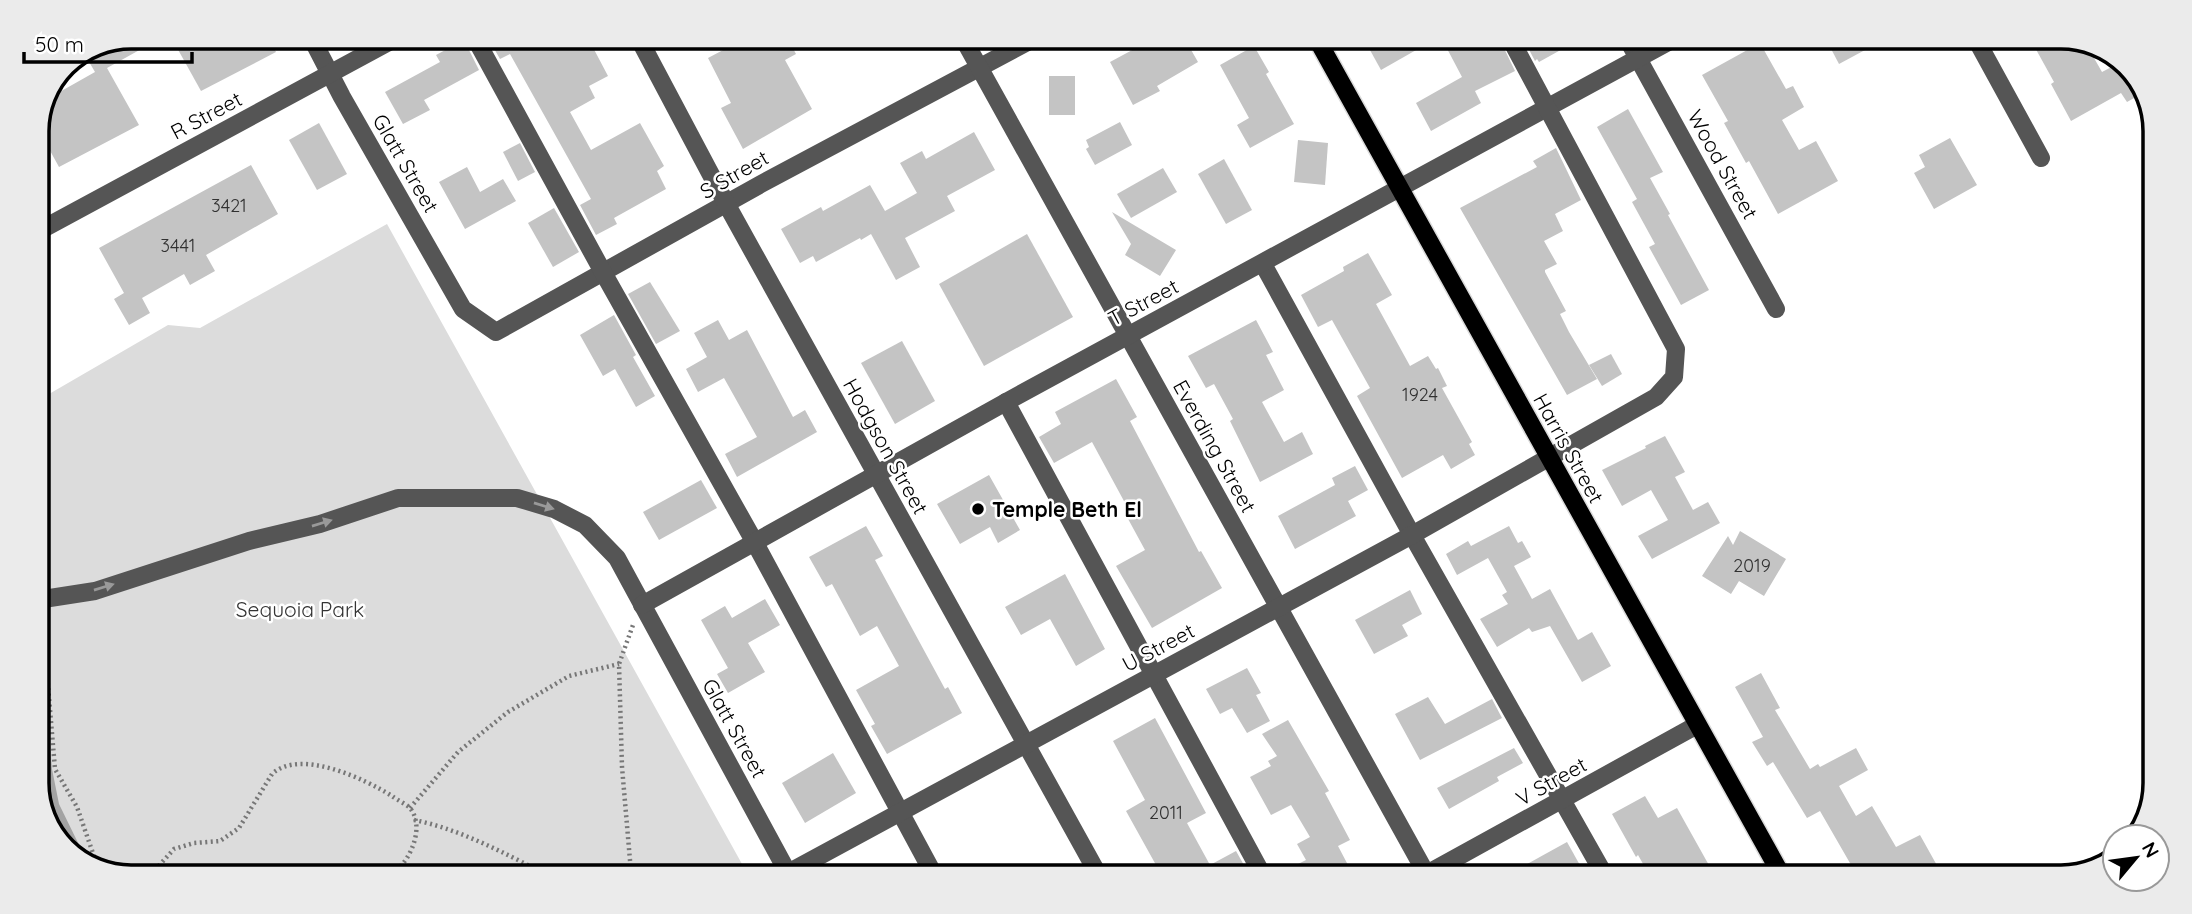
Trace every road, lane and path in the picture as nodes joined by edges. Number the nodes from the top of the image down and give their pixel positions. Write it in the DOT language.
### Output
graph roads {
  1 [pos="317,49"];
  2 [pos="376,49"];
  3 [pos="481,49"];
  4 [pos="645,49"];
  5 [pos="969,49"];
  6 [pos="1014,49"];
  7 [pos="1322,49"];
  8 [pos="1516,49"];
  9 [pos="1633,49"];
  10 [pos="1656,49"];
  11 [pos="1981,49"];
  12 [pos="1638,59"];
  13 [pos="979,68"];
  14 [pos="330,74"];
  15 [pos="1549,108"];
  16 [pos="2041,158"];
  17 [pos="1400,189"];
  18 [pos="727,205"];
  19 [pos="49,226"];
  20 [pos="1263,264"];
  21 [pos="604,274"];
  22 [pos="463,309"];
  23 [pos="1776,309"];
  24 [pos="1128,336"];
  25 [pos="1006,402"];
  26 [pos="1548,458"];
  27 [pos="876,474"];
  28 [pos="1412,535"];
  29 [pos="754,541"];
  30 [pos="49,598"];
  31 [pos="642,605"];
  32 [pos="1278,608"];
  33 [pos="619,664"];
  34 [pos="1153,676"];
  35 [pos="49,698"];
  36 [pos="1697,725"];
  37 [pos="1025,745"];
  38 [pos="1563,801"];
  39 [pos="410,808"];
  40 [pos="899,812"];
  41 [pos="414,820"];
  42 [pos="94,856"];
  43 [pos="160,865"];
  44 [pos="403,865"];
  45 [pos="527,865"];
  46 [pos="630,865"];
  47 [pos="784,865"];
  48 [pos="803,865"];
  49 [pos="929,865"];
  50 [pos="1093,865"];
  51 [pos="1257,865"];
  52 [pos="1420,865"];
  53 [pos="1445,865"];
  54 [pos="1599,865"];
  55 [pos="1776,865"];
  1 -- 14 [label="street, Glatt Street"];
  2 -- 14 [label="street, R Street"];
  3 -- 21 [label="street"];
  4 -- 18 [label="street, Hodgson Street"];
  5 -- 13 [label="street, Everding Street"];
  6 -- 13 [label="street, S Street"];
  7 -- 17 [label="main road, Harris Street"];
  8 -- 15 [label="street, U Street"];
  9 -- 12 [label="street, Wood Street"];
  10 -- 12 [label="street, T Street"];
  11 -- 16 [label="street"];
  12 -- 15 [label="street, T Street"];
  12 -- 23 [label="street, Wood Street"];
  13 -- 18 [label="street, S Street"];
  13 -- 24 [label="street, Everding Street"];
  14 -- 19 [label="street, R Street"];
  14 -- 22 [label="street, Glatt Street"];
  15 -- 17 [label="street, T Street"];
  15 -- 26 [label="street, U Street"];
  17 -- 20 [label="street, T Street"];
  17 -- 26 [label="main road, Harris Street"];
  18 -- 21 [label="street, S Street"];
  18 -- 27 [label="street, Hodgson Street"];
  20 -- 24 [label="street, T Street"];
  20 -- 28 [label="street"];
  21 -- 22 [label="street, S Street"];
  21 -- 29 [label="street"];
  24 -- 25 [label="street, T Street"];
  24 -- 32 [label="street, Everding Street"];
  25 -- 27 [label="street, T Street"];
  25 -- 34 [label="street"];
  26 -- 28 [label="street, U Street"];
  26 -- 36 [label="main road, Harris Street"];
  27 -- 29 [label="street, T Street"];
  27 -- 37 [label="street, Hodgson Street"];
  28 -- 32 [label="street, U Street"];
  28 -- 38 [label="street"];
  29 -- 31 [label="street, T Street"];
  29 -- 40 [label="street"];
  30 -- 31 [label="street, Glatt Street, one-way"];
  31 -- 33 [label="path"];
  31 -- 47 [label="street, Glatt Street"];
  32 -- 34 [label="street, U Street"];
  32 -- 52 [label="street, Everding Street"];
  33 -- 39 [label="path"];
  33 -- 46 [label="path"];
  34 -- 37 [label="street, U Street"];
  34 -- 51 [label="street"];
  35 -- 42 [label="path"];
  36 -- 38 [label="street, V Street"];
  36 -- 55 [label="main road, Harris Street"];
  37 -- 40 [label="street, U Street"];
  37 -- 50 [label="street, Hodgson Street"];
  38 -- 53 [label="street, V Street"];
  38 -- 54 [label="street"];
  39 -- 41 [label="path"];
  39 -- 43 [label="path"];
  40 -- 48 [label="street, U Street"];
  40 -- 49 [label="street"];
  41 -- 44 [label="path"];
  41 -- 45 [label="path"];
}
